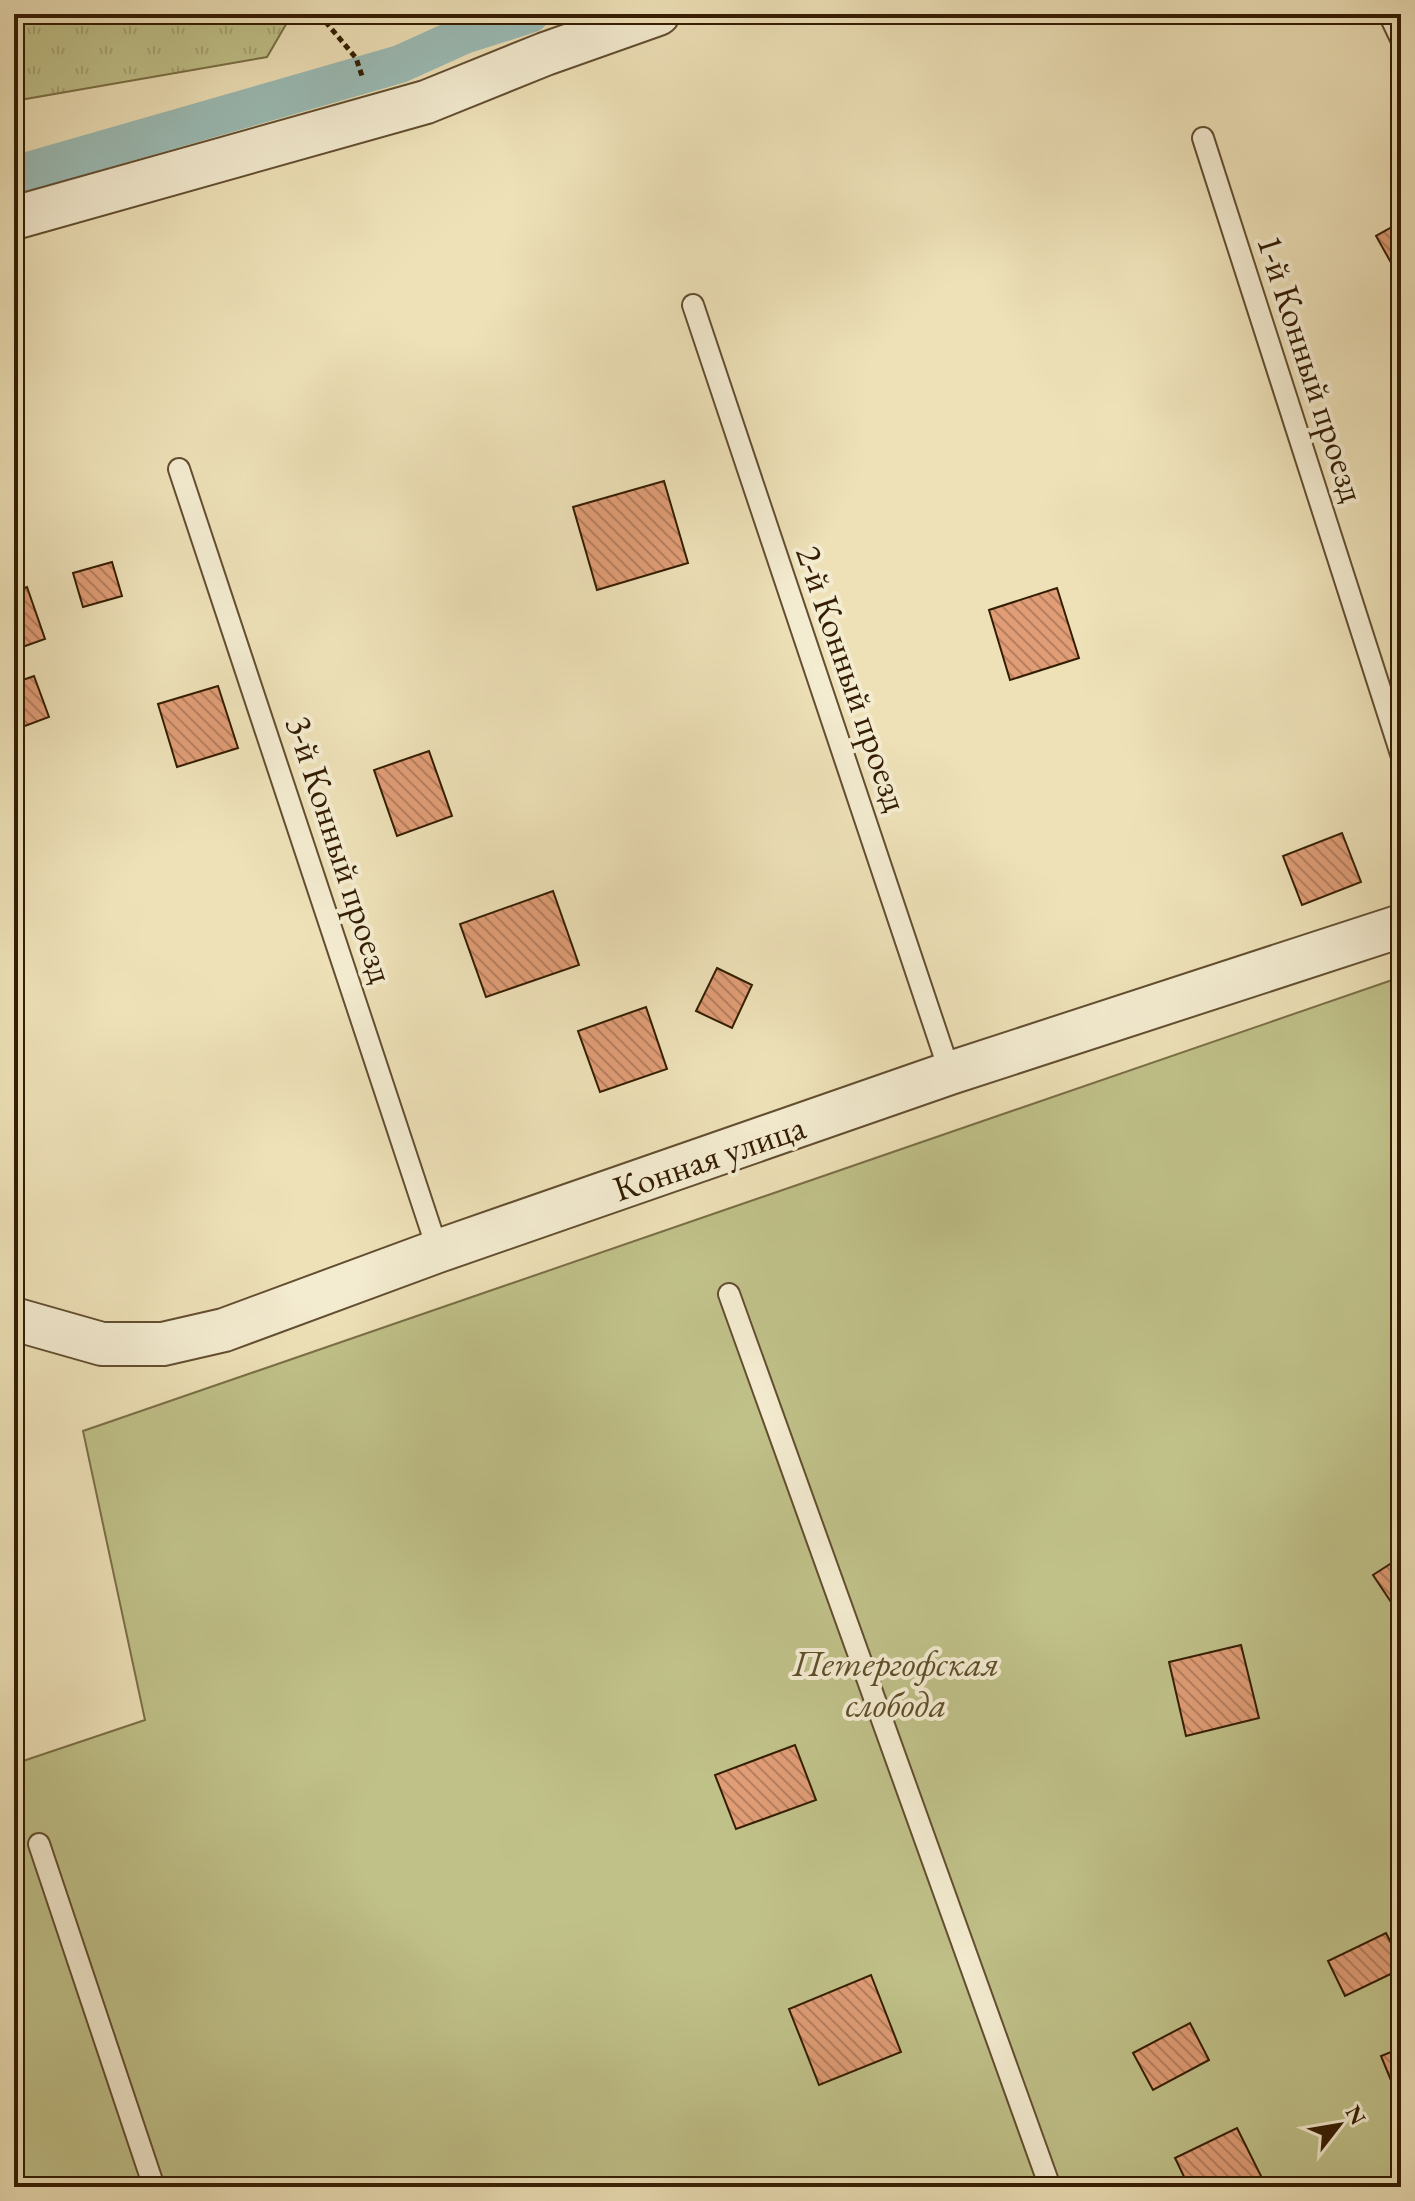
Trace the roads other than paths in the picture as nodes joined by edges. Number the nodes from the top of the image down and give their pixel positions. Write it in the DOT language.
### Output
graph roads {
  1 [pos="658,14"];
  2 [pos="1389,14"];
  3 [pos="1401,39"];
  4 [pos="1203,138"];
  5 [pos="14,218"];
  6 [pos="693,305"];
  7 [pos="179,469"];
  8 [pos="1401,754"];
  9 [pos="1401,926"];
  10 [pos="950,1073"];
  11 [pos="438,1251"];
  12 [pos="729,1294"];
  13 [pos="14,1319"];
  14 [pos="39,1844"];
  15 [pos="154,2187"];
  16 [pos="1050,2187"];
  1 -- 5 [label="street"];
  2 -- 3 [label="lane"];
  4 -- 8 [label="lane, 1-й Конный проезд"];
  6 -- 10 [label="lane, 2-й Конный проезд"];
  7 -- 11 [label="lane, 3-й Конный проезд"];
  9 -- 10 [label="street, Конная улица"];
  10 -- 11 [label="street, Конная улица"];
  11 -- 13 [label="street, Конная улица"];
  12 -- 16 [label="lane"];
  14 -- 15 [label="lane"];
}
